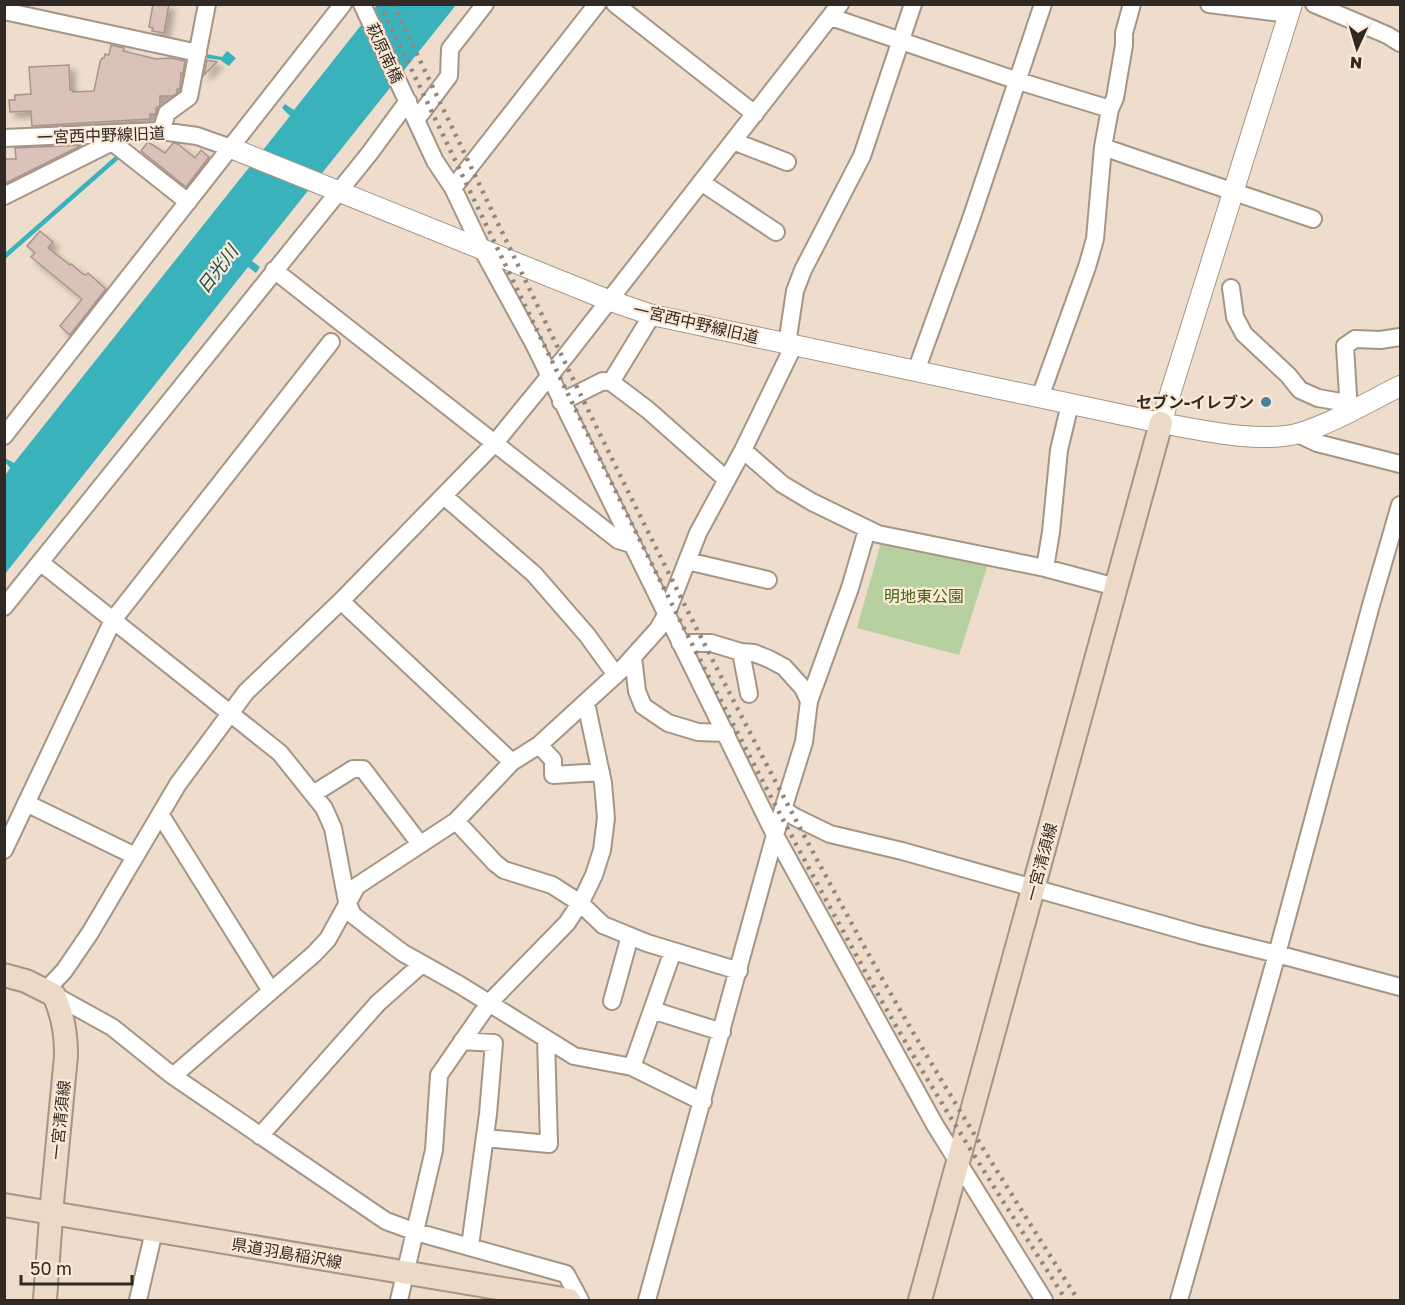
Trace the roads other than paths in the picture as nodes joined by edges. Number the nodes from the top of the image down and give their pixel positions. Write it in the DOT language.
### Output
graph roads {
  1 [pos="5,4"];
  2 [pos="207,4"];
  3 [pos="343,4"];
  4 [pos="362,4"];
  5 [pos="486,4"];
  6 [pos="597,4"];
  7 [pos="615,4"];
  8 [pos="913,4"];
  9 [pos="1043,4"];
  10 [pos="1132,4"];
  11 [pos="1209,4"];
  12 [pos="1314,4"];
  13 [pos="1290,9"];
  14 [pos="4,10"];
  15 [pos="835,11"];
  16 [pos="902,41"];
  17 [pos="1401,43"];
  18 [pos="198,53"];
  19 [pos="1018,81"];
  20 [pos="408,101"];
  21 [pos="1110,109"];
  22 [pos="755,114"];
  23 [pos="417,120"];
  24 [pos="161,131"];
  25 [pos="112,137"];
  26 [pos="4,138"];
  27 [pos="733,141"];
  28 [pos="1103,147"];
  29 [pos="231,148"];
  30 [pos="787,162"];
  31 [pos="701,182"];
  32 [pos="453,188"];
  33 [pos="1233,191"];
  34 [pos="338,192"];
  35 [pos="4,196"];
  36 [pos="188,202"];
  37 [pos="1313,219"];
  38 [pos="776,232"];
  39 [pos="482,249"];
  40 [pos="274,270"];
  41 [pos="1231,288"];
  42 [pos="608,300"];
  43 [pos="652,315"];
  44 [pos="1401,337"];
  45 [pos="331,342"];
  46 [pos="790,345"];
  47 [pos="916,371"];
  48 [pos="549,377"];
  49 [pos="611,382"];
  50 [pos="1401,386"];
  51 [pos="1040,397"];
  52 [pos="561,402"];
  53 [pos="1071,404"];
  54 [pos="1349,412"];
  55 [pos="1161,423"];
  56 [pos="1298,434"];
  57 [pos="4,436"];
  58 [pos="494,444"];
  59 [pos="743,450"];
  60 [pos="1401,464"];
  61 [pos="727,480"];
  62 [pos="444,496"];
  63 [pos="1401,505"];
  64 [pos="867,530"];
  65 [pos="631,544"];
  66 [pos="687,561"];
  67 [pos="40,562"];
  68 [pos="1046,568"];
  69 [pos="768,580"];
  70 [pos="1116,586"];
  71 [pos="341,601"];
  72 [pos="4,607"];
  73 [pos="666,615"];
  74 [pos="113,620"];
  75 [pos="680,643"];
  76 [pos="741,652"];
  77 [pos="633,657"];
  78 [pos="616,675"];
  79 [pos="749,694"];
  80 [pos="809,701"];
  81 [pos="586,703"];
  82 [pos="230,714"];
  83 [pos="726,733"];
  84 [pos="539,745"];
  85 [pos="512,762"];
  86 [pos="601,772"];
  87 [pos="313,794"];
  88 [pos="26,803"];
  89 [pos="784,810"];
  90 [pos="160,814"];
  91 [pos="456,821"];
  92 [pos="775,835"];
  93 [pos="420,844"];
  94 [pos="4,850"];
  95 [pos="135,856"];
  96 [pos="1034,889"];
  97 [pos="347,902"];
  98 [pos="580,903"];
  99 [pos="630,936"];
  100 [pos="673,951"];
  101 [pos="1277,954"];
  102 [pos="422,964"];
  103 [pos="739,971"];
  104 [pos="4,975"];
  105 [pos="1401,987"];
  106 [pos="272,991"];
  107 [pos="50,993"];
  108 [pos="612,1001"];
  109 [pos="489,1003"];
  110 [pos="652,1010"];
  111 [pos="722,1032"];
  112 [pos="546,1039"];
  113 [pos="462,1041"];
  114 [pos="632,1067"];
  115 [pos="173,1076"];
  116 [pos="703,1102"];
  117 [pos="260,1136"];
  118 [pos="485,1138"];
  119 [pos="958,1162"];
  120 [pos="4,1206"];
  121 [pos="51,1214"];
  122 [pos="154,1231"];
  123 [pos="417,1232"];
  124 [pos="470,1246"];
  125 [pos="407,1273"];
  126 [pos="45,1300"];
  127 [pos="138,1300"];
  128 [pos="399,1300"];
  129 [pos="569,1300"];
  130 [pos="580,1300"];
  131 [pos="647,1300"];
  132 [pos="920,1300"];
  133 [pos="1044,1300"];
  134 [pos="1179,1300"];
  1 -- 14 [label="street"];
  2 -- 18 [label="street"];
  3 -- 29 [label="street"];
  4 -- 20 [label="street, 萩原南橋"];
  5 -- 23 [label="street"];
  6 -- 32 [label="street"];
  7 -- 22 [label="street"];
  8 -- 16 [label="street"];
  9 -- 19 [label="street"];
  10 -- 21 [label="street"];
  11 -- 13 [label="street"];
  12 -- 17 [label="street"];
  13 -- 33 [label="street"];
  14 -- 18 [label="street"];
  15 -- 16 [label="street"];
  15 -- 22 [label="street"];
  16 -- 19 [label="street"];
  16 -- 46 [label="street"];
  18 -- 24 [label="street"];
  19 -- 21 [label="street"];
  19 -- 47 [label="street"];
  20 -- 23 [label="street, 萩原南橋"];
  20 -- 34 [label="street"];
  21 -- 28 [label="street"];
  22 -- 27 [label="street"];
  23 -- 32 [label="street, 萩原南橋"];
  24 -- 25 [label="street, 一宮西中野線旧道"];
  24 -- 29 [label="street, 一宮西中野線旧道"];
  25 -- 26 [label="street, 一宮西中野線旧道"];
  25 -- 35 [label="street"];
  25 -- 36 [label="street"];
  27 -- 30 [label="street"];
  27 -- 31 [label="street"];
  28 -- 33 [label="street"];
  28 -- 51 [label="street"];
  29 -- 34 [label="street, 一宮西中野線旧道"];
  29 -- 36 [label="street"];
  31 -- 38 [label="street"];
  31 -- 42 [label="street"];
  32 -- 39 [label="street, 萩原南橋"];
  33 -- 37 [label="street"];
  33 -- 55 [label="street"];
  34 -- 39 [label="street, 一宮西中野線旧道"];
  34 -- 40 [label="street"];
  36 -- 57 [label="street"];
  39 -- 42 [label="street, 一宮西中野線旧道"];
  39 -- 48 [label="street, 萩原南橋"];
  40 -- 58 [label="street"];
  40 -- 67 [label="street"];
  41 -- 54 [label="street"];
  42 -- 43 [label="street, 一宮西中野線旧道"];
  42 -- 48 [label="street"];
  43 -- 46 [label="street, 一宮西中野線旧道"];
  43 -- 49 [label="street"];
  44 -- 54 [label="street"];
  45 -- 74 [label="street"];
  46 -- 47 [label="street, 一宮西中野線旧道"];
  46 -- 59 [label="street"];
  47 -- 51 [label="street, 一宮西中野線旧道"];
  48 -- 52 [label="street, 萩原南橋"];
  48 -- 58 [label="street"];
  49 -- 52 [label="street"];
  49 -- 61 [label="street"];
  50 -- 54 [label="street, 一宮西中野線旧道"];
  51 -- 53 [label="street, 一宮西中野線旧道"];
  52 -- 65 [label="street, 萩原南橋"];
  53 -- 55 [label="street, 一宮西中野線旧道"];
  53 -- 68 [label="street"];
  54 -- 56 [label="street, 一宮西中野線旧道"];
  55 -- 56 [label="street, 一宮西中野線旧道"];
  55 -- 70 [label="main road, 一宮清須線"];
  56 -- 60 [label="street"];
  58 -- 62 [label="street"];
  58 -- 65 [label="street"];
  59 -- 61 [label="street"];
  59 -- 64 [label="street"];
  61 -- 66 [label="street"];
  62 -- 71 [label="street"];
  62 -- 78 [label="street"];
  63 -- 101 [label="street"];
  64 -- 68 [label="street"];
  64 -- 80 [label="street"];
  65 -- 73 [label="street, 萩原南橋"];
  66 -- 69 [label="street"];
  66 -- 73 [label="street"];
  67 -- 72 [label="street"];
  67 -- 74 [label="street"];
  68 -- 70 [label="street"];
  70 -- 96 [label="main road, 一宮清須線"];
  71 -- 82 [label="street"];
  71 -- 85 [label="street"];
  73 -- 75 [label="street, 萩原南橋"];
  73 -- 77 [label="street"];
  74 -- 82 [label="street"];
  74 -- 88 [label="street"];
  75 -- 76 [label="street"];
  75 -- 83 [label="street, 萩原南橋"];
  76 -- 79 [label="street"];
  76 -- 80 [label="street"];
  77 -- 78 [label="street"];
  77 -- 83 [label="street"];
  78 -- 81 [label="street"];
  80 -- 89 [label="street"];
  81 -- 84 [label="street"];
  81 -- 86 [label="street"];
  82 -- 87 [label="street"];
  82 -- 90 [label="street"];
  83 -- 92 [label="street, 萩原南橋"];
  84 -- 85 [label="street"];
  84 -- 86 [label="street"];
  85 -- 91 [label="street"];
  86 -- 98 [label="street"];
  87 -- 93 [label="street"];
  87 -- 97 [label="street"];
  88 -- 94 [label="street"];
  88 -- 95 [label="street"];
  89 -- 92 [label="street"];
  89 -- 96 [label="street"];
  90 -- 95 [label="street"];
  90 -- 106 [label="street"];
  91 -- 93 [label="street"];
  91 -- 98 [label="street"];
  92 -- 103 [label="street"];
  92 -- 119 [label="street, 萩原南橋"];
  93 -- 97 [label="street"];
  95 -- 107 [label="street"];
  96 -- 101 [label="street"];
  96 -- 119 [label="main road, 一宮清須線"];
  97 -- 102 [label="street"];
  97 -- 106 [label="street"];
  98 -- 99 [label="street"];
  98 -- 109 [label="street"];
  99 -- 100 [label="street"];
  99 -- 108 [label="street"];
  100 -- 103 [label="street"];
  100 -- 110 [label="street"];
  101 -- 105 [label="street"];
  101 -- 134 [label="street"];
  102 -- 109 [label="street"];
  102 -- 117 [label="street"];
  103 -- 111 [label="street"];
  104 -- 107 [label="main road"];
  106 -- 115 [label="street"];
  107 -- 115 [label="street"];
  107 -- 121 [label="main road, 一宮清須線"];
  109 -- 112 [label="street"];
  109 -- 113 [label="street"];
  110 -- 111 [label="street"];
  110 -- 114 [label="street"];
  111 -- 116 [label="street"];
  112 -- 114 [label="street"];
  112 -- 118 [label="street"];
  113 -- 118 [label="street"];
  113 -- 123 [label="street"];
  114 -- 116 [label="street"];
  115 -- 117 [label="street"];
  116 -- 131 [label="street"];
  117 -- 123 [label="street"];
  118 -- 124 [label="street"];
  119 -- 132 [label="main road, 一宮清須線"];
  119 -- 133 [label="street, 萩原南橋"];
  120 -- 121 [label="main road, 県道羽島稲沢線"];
  121 -- 122 [label="main road, 県道羽島稲沢線"];
  121 -- 126 [label="main road, 一宮清須線"];
  122 -- 125 [label="main road, 県道羽島稲沢線"];
  122 -- 127 [label="street"];
  123 -- 124 [label="street"];
  123 -- 125 [label="street"];
  124 -- 130 [label="street"];
  125 -- 128 [label="street"];
  125 -- 129 [label="main road, 県道羽島稲沢線"];
}
